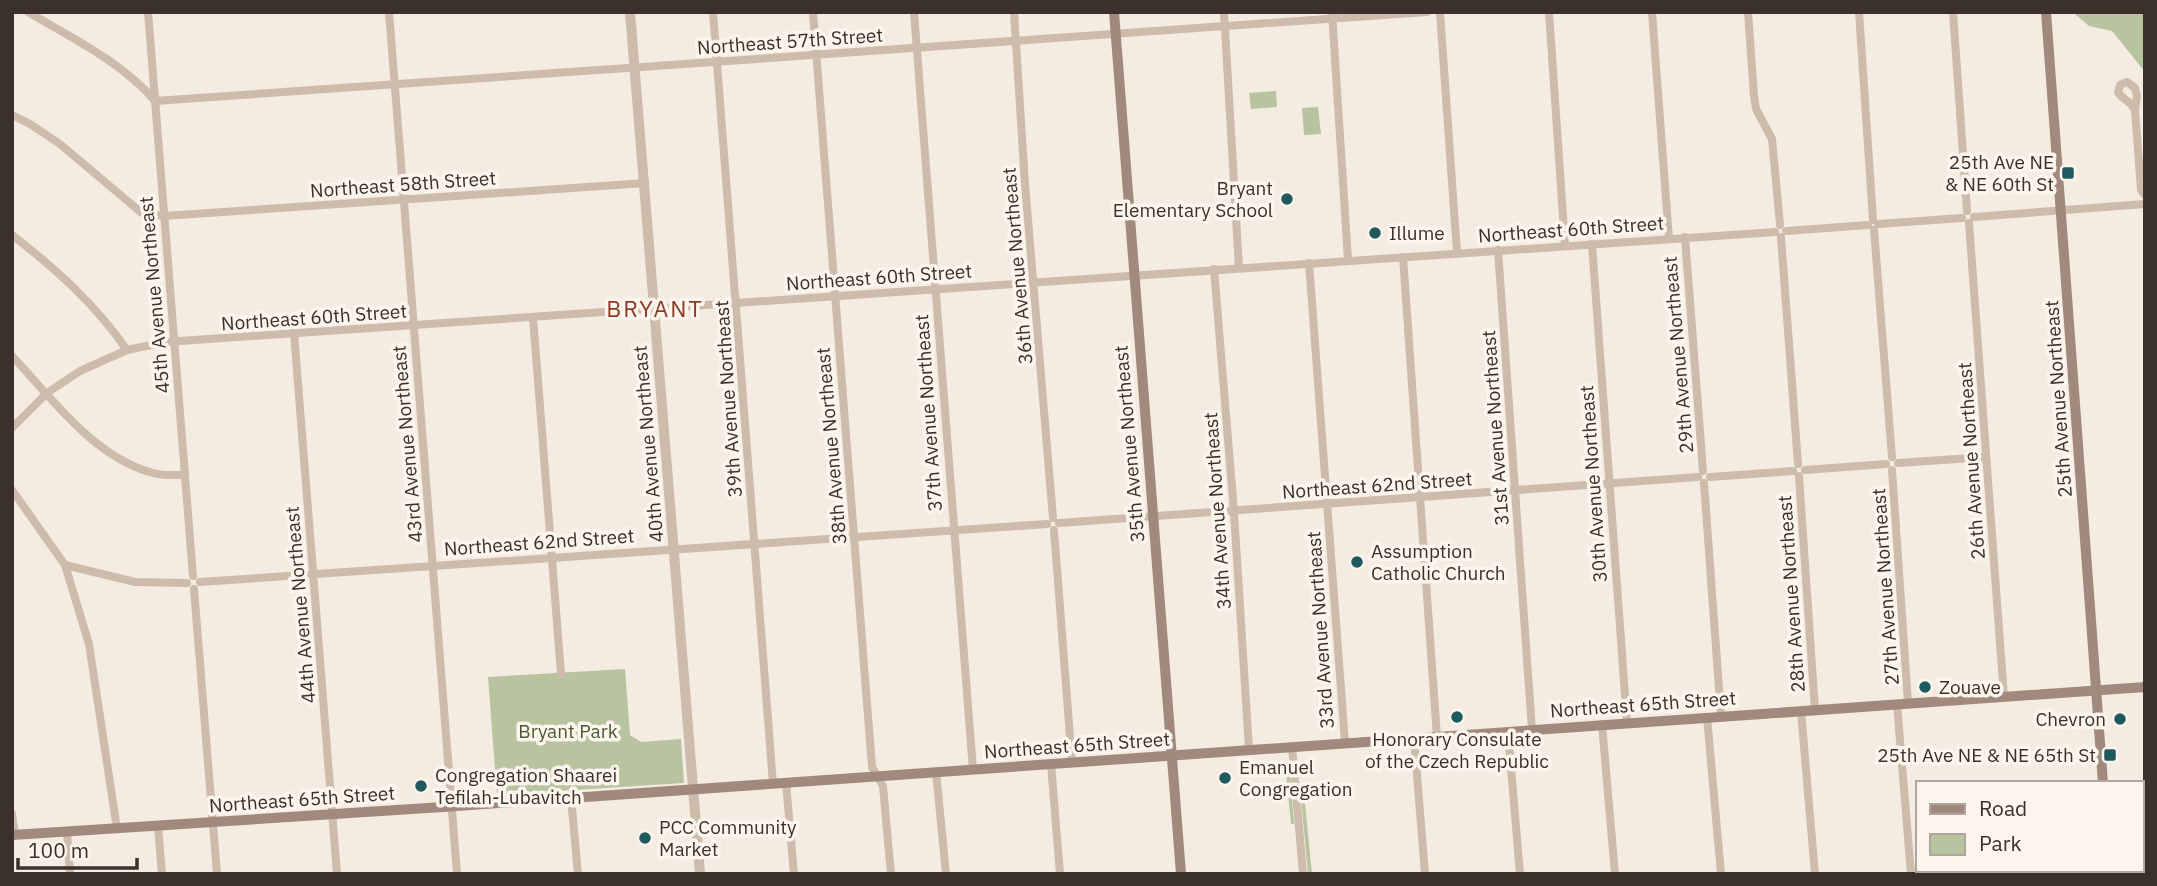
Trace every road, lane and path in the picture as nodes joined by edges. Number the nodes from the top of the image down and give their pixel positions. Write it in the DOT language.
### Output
graph roads {
  1 [pos="28,12"];
  2 [pos="148,12"];
  3 [pos="389,12"];
  4 [pos="631,12"];
  5 [pos="713,12"];
  6 [pos="813,12"];
  7 [pos="914,12"];
  8 [pos="1014,12"];
  9 [pos="1114,12"];
  10 [pos="1224,12"];
  11 [pos="1427,12"];
  12 [pos="1440,12"];
  13 [pos="1549,12"];
  14 [pos="1652,12"];
  15 [pos="1748,12"];
  16 [pos="1859,12"];
  17 [pos="1953,12"];
  18 [pos="2046,12"];
  19 [pos="1332,15"];
  20 [pos="1225,26"];
  21 [pos="1116,34"];
  22 [pos="1016,41"];
  23 [pos="916,48"];
  24 [pos="816,54"];
  25 [pos="716,62"];
  26 [pos="635,67"];
  27 [pos="395,85"];
  28 [pos="155,101"];
  29 [pos="2135,110"];
  30 [pos="12,115"];
  31 [pos="645,183"];
  32 [pos="2145,195"];
  33 [pos="404,200"];
  34 [pos="2145,204"];
  35 [pos="2062,211"];
  36 [pos="164,216"];
  37 [pos="1968,217"];
  38 [pos="1873,225"];
  39 [pos="1780,231"];
  40 [pos="12,234"];
  41 [pos="1685,237"];
  42 [pos="1670,239"];
  43 [pos="1592,244"];
  44 [pos="1565,246"];
  45 [pos="1498,250"];
  46 [pos="1457,253"];
  47 [pos="1403,257"];
  48 [pos="1348,260"];
  49 [pos="1309,263"];
  50 [pos="1239,268"];
  51 [pos="1214,270"];
  52 [pos="1133,275"];
  53 [pos="1033,282"];
  54 [pos="934,288"];
  55 [pos="835,295"];
  56 [pos="737,303"];
  57 [pos="655,308"];
  58 [pos="533,317"];
  59 [pos="414,326"];
  60 [pos="294,333"];
  61 [pos="174,342"];
  62 [pos="127,350"];
  63 [pos="12,356"];
  64 [pos="47,393"];
  65 [pos="12,428"];
  66 [pos="1986,457"];
  67 [pos="1892,464"];
  68 [pos="1798,470"];
  69 [pos="185,475"];
  70 [pos="1704,477"];
  71 [pos="1609,484"];
  72 [pos="12,490"];
  73 [pos="1516,490"];
  74 [pos="1421,497"];
  75 [pos="1326,505"];
  76 [pos="1234,512"];
  77 [pos="1153,518"];
  78 [pos="1053,524"];
  79 [pos="953,530"];
  80 [pos="855,538"];
  81 [pos="755,544"];
  82 [pos="674,549"];
  83 [pos="552,557"];
  84 [pos="65,565"];
  85 [pos="433,566"];
  86 [pos="313,574"];
  87 [pos="194,582"];
  88 [pos="561,674"];
  89 [pos="2145,687"];
  90 [pos="2097,690"];
  91 [pos="2004,697"];
  92 [pos="1902,704"];
  93 [pos="1801,710"];
  94 [pos="1815,710"];
  95 [pos="1721,716"];
  96 [pos="1707,717"];
  97 [pos="1627,722"];
  98 [pos="1602,724"];
  99 [pos="1532,730"];
  100 [pos="1508,732"];
  101 [pos="1437,737"];
  102 [pos="1414,738"];
  103 [pos="1345,742"];
  104 [pos="1292,746"];
  105 [pos="1250,750"];
  106 [pos="1171,756"];
  107 [pos="1072,763"];
  108 [pos="1051,764"];
  109 [pos="973,770"];
  110 [pos="936,772"];
  111 [pos="877,776"];
  112 [pos="2103,781"];
  113 [pos="786,783"];
  114 [pos="773,784"];
  115 [pos="693,789"];
  116 [pos="571,798"];
  117 [pos="451,807"];
  118 [pos="12,814"];
  119 [pos="332,814"];
  120 [pos="212,822"];
  121 [pos="158,826"];
  122 [pos="117,829"];
  123 [pos="67,832"];
  124 [pos="14,835"];
  125 [pos="70,874"];
  126 [pos="162,874"];
  127 [pos="217,874"];
  128 [pos="337,874"];
  129 [pos="457,874"];
  130 [pos="578,874"];
  131 [pos="700,874"];
  132 [pos="794,874"];
  133 [pos="891,874"];
  134 [pos="946,874"];
  135 [pos="1060,874"];
  136 [pos="1181,874"];
  137 [pos="1303,874"];
  138 [pos="1425,874"];
  139 [pos="1520,874"];
  140 [pos="1615,874"];
  141 [pos="1721,874"];
  142 [pos="1815,874"];
  143 [pos="1911,874"];
  1 -- 28 [label="street"];
  2 -- 28 [label="street, 45th Avenue Northeast"];
  3 -- 27 [label="street, 43rd Avenue Northeast"];
  4 -- 26 [label="street, 40th Avenue Northeast"];
  5 -- 25 [label="street, 39th Avenue Northeast"];
  6 -- 24 [label="street, 38th Avenue Northeast"];
  7 -- 23 [label="street, 37th Avenue Northeast"];
  8 -- 22 [label="street, 36th Avenue Northeast"];
  9 -- 21 [label="main road, 35th Avenue Northeast"];
  10 -- 20 [label="street"];
  11 -- 19 [label="street, Northeast 57th Street"];
  12 -- 46 [label="street"];
  13 -- 44 [label="street"];
  14 -- 42 [label="street, 29th Avenue Northeast"];
  15 -- 39 [label="street, 28th Avenue Northeast"];
  16 -- 38 [label="street, 27th Avenue Northeast"];
  17 -- 37 [label="street, 26th Avenue Northeast"];
  18 -- 35 [label="main road, 25th Avenue Northeast"];
  19 -- 20 [label="street, Northeast 57th Street"];
  19 -- 48 [label="street"];
  20 -- 21 [label="street, Northeast 57th Street"];
  20 -- 50 [label="street"];
  21 -- 22 [label="street, Northeast 57th Street"];
  21 -- 52 [label="main road, 35th Avenue Northeast"];
  22 -- 23 [label="street, Northeast 57th Street"];
  22 -- 53 [label="street, 36th Avenue Northeast"];
  23 -- 24 [label="street, Northeast 57th Street"];
  23 -- 54 [label="street, 37th Avenue Northeast"];
  24 -- 25 [label="street, Northeast 57th Street"];
  24 -- 55 [label="street, 38th Avenue Northeast"];
  25 -- 26 [label="street, Northeast 57th Street"];
  25 -- 56 [label="street, 39th Avenue Northeast"];
  26 -- 27 [label="street, Northeast 57th Street"];
  26 -- 31 [label="street, 40th Avenue Northeast"];
  27 -- 28 [label="street, Northeast 57th Street"];
  27 -- 33 [label="street, 43rd Avenue Northeast"];
  28 -- 36 [label="street, 45th Avenue Northeast"];
  29 -- 32 [label="street"];
  30 -- 36 [label="street"];
  31 -- 33 [label="street, Northeast 58th Street"];
  31 -- 57 [label="street, 40th Avenue Northeast"];
  33 -- 36 [label="street, Northeast 58th Street"];
  33 -- 59 [label="street, 43rd Avenue Northeast"];
  34 -- 35 [label="street, Northeast 60th Street"];
  35 -- 37 [label="street, Northeast 60th Street"];
  35 -- 90 [label="main road, 25th Avenue Northeast"];
  36 -- 61 [label="street, 45th Avenue Northeast"];
  37 -- 38 [label="street, Northeast 60th Street"];
  37 -- 66 [label="street, 26th Avenue Northeast"];
  38 -- 39 [label="street, Northeast 60th Street"];
  38 -- 67 [label="street, 27th Avenue Northeast"];
  39 -- 41 [label="street, Northeast 60th Street"];
  39 -- 68 [label="street, 28th Avenue Northeast"];
  40 -- 62 [label="street"];
  41 -- 42 [label="street, Northeast 60th Street"];
  41 -- 70 [label="street, 29th Avenue Northeast"];
  42 -- 43 [label="street, Northeast 60th Street"];
  43 -- 44 [label="street, Northeast 60th Street"];
  43 -- 71 [label="street, 30th Avenue Northeast"];
  44 -- 45 [label="street, Northeast 60th Street"];
  45 -- 46 [label="street, Northeast 60th Street"];
  45 -- 73 [label="street, 31st Avenue Northeast"];
  46 -- 47 [label="street, Northeast 60th Street"];
  47 -- 48 [label="street, Northeast 60th Street"];
  47 -- 74 [label="street"];
  48 -- 49 [label="street, Northeast 60th Street"];
  49 -- 50 [label="street, Northeast 60th Street"];
  49 -- 75 [label="street, 33rd Avenue Northeast"];
  50 -- 51 [label="street, Northeast 60th Street"];
  51 -- 52 [label="street, Northeast 60th Street"];
  51 -- 76 [label="street, 34th Avenue Northeast"];
  52 -- 53 [label="street, Northeast 60th Street"];
  52 -- 77 [label="main road, 35th Avenue Northeast"];
  53 -- 54 [label="street, Northeast 60th Street"];
  53 -- 78 [label="street, 36th Avenue Northeast"];
  54 -- 55 [label="street, Northeast 60th Street"];
  54 -- 79 [label="street, 37th Avenue Northeast"];
  55 -- 56 [label="street, Northeast 60th Street"];
  55 -- 80 [label="street, 38th Avenue Northeast"];
  56 -- 57 [label="street, Northeast 60th Street"];
  56 -- 81 [label="street, 39th Avenue Northeast"];
  57 -- 58 [label="street, Northeast 60th Street"];
  57 -- 82 [label="street, 40th Avenue Northeast"];
  58 -- 59 [label="street, Northeast 60th Street"];
  58 -- 83 [label="street"];
  59 -- 60 [label="street, Northeast 60th Street"];
  59 -- 85 [label="street, 43rd Avenue Northeast"];
  60 -- 61 [label="street, Northeast 60th Street"];
  60 -- 86 [label="street, 44th Avenue Northeast"];
  61 -- 62 [label="street, Northeast 60th Street"];
  61 -- 69 [label="street, 45th Avenue Northeast"];
  62 -- 64 [label="street, Northeast 60th Street"];
  63 -- 64 [label="street"];
  64 -- 65 [label="street, Northeast 60th Street"];
  64 -- 69 [label="street"];
  66 -- 67 [label="street, Northeast 62nd Street"];
  66 -- 91 [label="street, 26th Avenue Northeast"];
  67 -- 68 [label="street, Northeast 62nd Street"];
  67 -- 92 [label="street, 27th Avenue Northeast"];
  68 -- 70 [label="street, Northeast 62nd Street"];
  68 -- 94 [label="street, 28th Avenue Northeast"];
  69 -- 87 [label="street, 45th Avenue Northeast"];
  70 -- 71 [label="street, Northeast 62nd Street"];
  70 -- 95 [label="street, 29th Avenue Northeast"];
  71 -- 73 [label="street, Northeast 62nd Street"];
  71 -- 97 [label="street, 30th Avenue Northeast"];
  72 -- 84 [label="street"];
  73 -- 74 [label="street, Northeast 62nd Street"];
  73 -- 99 [label="street, 31st Avenue Northeast"];
  74 -- 75 [label="street, Northeast 62nd Street"];
  74 -- 101 [label="street"];
  75 -- 76 [label="street, Northeast 62nd Street"];
  75 -- 103 [label="street, 33rd Avenue Northeast"];
  76 -- 77 [label="street, Northeast 62nd Street"];
  76 -- 105 [label="street, 34th Avenue Northeast"];
  77 -- 78 [label="street, Northeast 62nd Street"];
  77 -- 106 [label="main road, 35th Avenue Northeast"];
  78 -- 79 [label="street, Northeast 62nd Street"];
  78 -- 107 [label="street, 36th Avenue Northeast"];
  79 -- 80 [label="street, Northeast 62nd Street"];
  79 -- 109 [label="street, 37th Avenue Northeast"];
  80 -- 81 [label="street, Northeast 62nd Street"];
  80 -- 111 [label="street, 38th Avenue Northeast"];
  81 -- 82 [label="street, Northeast 62nd Street"];
  81 -- 114 [label="street, 39th Avenue Northeast"];
  82 -- 83 [label="street, Northeast 62nd Street"];
  82 -- 115 [label="street, 40th Avenue Northeast"];
  83 -- 85 [label="street, Northeast 62nd Street"];
  83 -- 88 [label="street"];
  84 -- 87 [label="street, Northeast 62nd Street"];
  84 -- 122 [label="street"];
  85 -- 86 [label="street, Northeast 62nd Street"];
  85 -- 117 [label="street, 43rd Avenue Northeast"];
  86 -- 87 [label="street, Northeast 62nd Street"];
  86 -- 119 [label="street, 44th Avenue Northeast"];
  87 -- 120 [label="street, 45th Avenue Northeast"];
  89 -- 90 [label="main road, Northeast 65th Street"];
  90 -- 91 [label="main road, Northeast 65th Street"];
  90 -- 112 [label="main road, 25th Avenue Northeast"];
  91 -- 92 [label="main road, Northeast 65th Street"];
  92 -- 94 [label="main road, Northeast 65th Street"];
  92 -- 143 [label="street, 27th Avenue Northeast"];
  93 -- 94 [label="main road, Northeast 65th Street"];
  93 -- 95 [label="main road, Northeast 65th Street"];
  93 -- 142 [label="street, 28th Avenue Northeast"];
  95 -- 96 [label="main road, Northeast 65th Street"];
  96 -- 97 [label="main road, Northeast 65th Street"];
  96 -- 141 [label="street"];
  97 -- 98 [label="main road, Northeast 65th Street"];
  98 -- 99 [label="main road, Northeast 65th Street"];
  98 -- 140 [label="street"];
  99 -- 100 [label="main road, Northeast 65th Street"];
  100 -- 101 [label="main road, Northeast 65th Street"];
  100 -- 139 [label="street"];
  101 -- 102 [label="main road, Northeast 65th Street"];
  102 -- 103 [label="main road, Northeast 65th Street"];
  102 -- 138 [label="street"];
  103 -- 104 [label="main road, Northeast 65th Street"];
  104 -- 105 [label="main road, Northeast 65th Street"];
  104 -- 137 [label="street"];
  105 -- 106 [label="main road, Northeast 65th Street"];
  106 -- 107 [label="main road, Northeast 65th Street"];
  106 -- 136 [label="main road, 35th Avenue Northeast"];
  107 -- 108 [label="main road, Northeast 65th Street"];
  108 -- 109 [label="main road, Northeast 65th Street"];
  108 -- 135 [label="street"];
  109 -- 110 [label="main road, Northeast 65th Street"];
  110 -- 111 [label="main road, Northeast 65th Street"];
  110 -- 134 [label="street"];
  111 -- 113 [label="main road, Northeast 65th Street"];
  111 -- 133 [label="street, 38th Avenue Northeast"];
  113 -- 114 [label="main road, Northeast 65th Street"];
  113 -- 132 [label="street"];
  114 -- 115 [label="main road, Northeast 65th Street"];
  115 -- 116 [label="main road, Northeast 65th Street"];
  115 -- 131 [label="street, 40th Avenue Northeast"];
  116 -- 117 [label="main road, Northeast 65th Street"];
  116 -- 130 [label="street"];
  117 -- 119 [label="main road, Northeast 65th Street"];
  117 -- 129 [label="street, 43rd Avenue Northeast"];
  118 -- 124 [label="street"];
  119 -- 120 [label="main road, Northeast 65th Street"];
  119 -- 128 [label="street, 44th Avenue Northeast"];
  120 -- 121 [label="main road, Northeast 65th Street"];
  120 -- 127 [label="street, 45th Avenue Northeast"];
  121 -- 122 [label="main road, Northeast 65th Street"];
  121 -- 126 [label="street"];
  122 -- 123 [label="main road, Northeast 65th Street"];
  123 -- 124 [label="main road, Northeast 65th Street"];
  123 -- 125 [label="street"];
}
